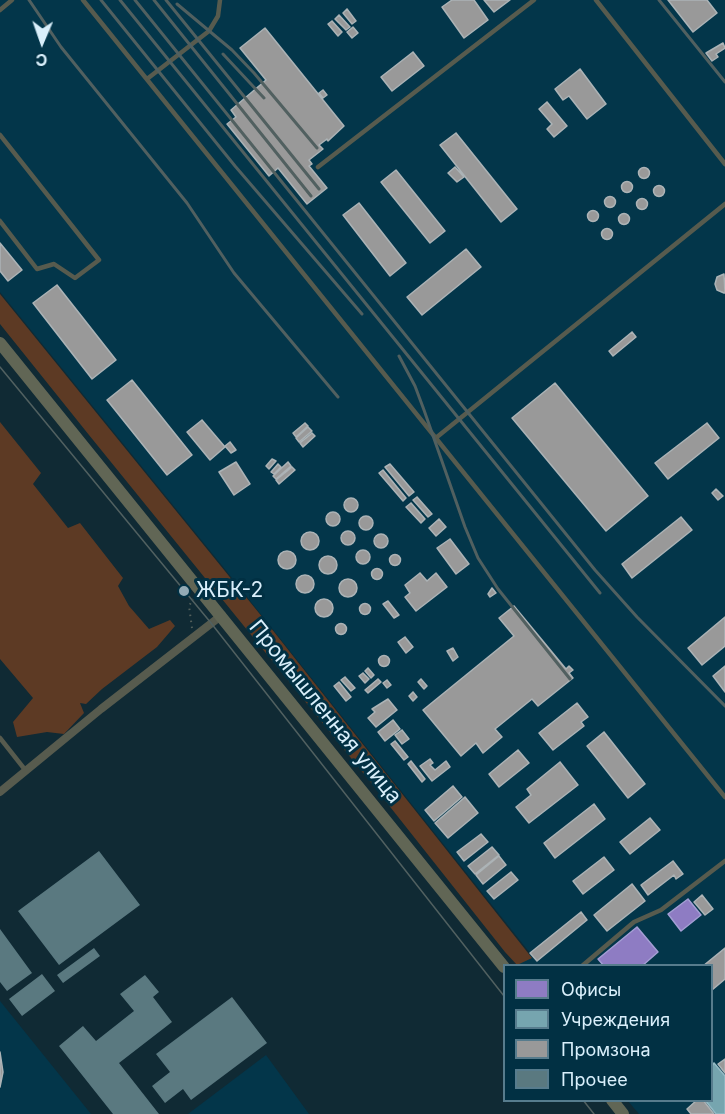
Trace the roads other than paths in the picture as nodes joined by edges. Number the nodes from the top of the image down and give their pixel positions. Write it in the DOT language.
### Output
graph roads {
  1 [pos="12,0"];
  2 [pos="83,0"];
  3 [pos="220,0"];
  4 [pos="534,0"];
  5 [pos="596,0"];
  6 [pos="0,10"];
  7 [pos="147,79"];
  8 [pos="0,135"];
  9 [pos="725,164"];
  10 [pos="318,167"];
  11 [pos="725,204"];
  12 [pos="0,221"];
  13 [pos="0,343"];
  14 [pos="437,437"];
  15 [pos="222,615"];
  16 [pos="0,738"];
  17 [pos="26,771"];
  18 [pos="0,792"];
  19 [pos="725,797"];
  20 [pos="725,861"];
  21 [pos="584,964"];
  22 [pos="503,966"];
  23 [pos="613,1102"];
  24 [pos="623,1114"];
  1 -- 6 [label="lane"];
  2 -- 7 [label="lane"];
  3 -- 7 [label="lane"];
  4 -- 10 [label="lane"];
  5 -- 9 [label="lane"];
  7 -- 14 [label="lane"];
  8 -- 12 [label="lane"];
  11 -- 14 [label="lane"];
  13 -- 15 [label="street, Промышленная улица"];
  14 -- 19 [label="lane"];
  15 -- 17 [label="street"];
  15 -- 22 [label="street, Промышленная улица"];
  16 -- 17 [label="lane"];
  17 -- 18 [label="street"];
  20 -- 21 [label="lane"];
  23 -- 24 [label="street"];
}
